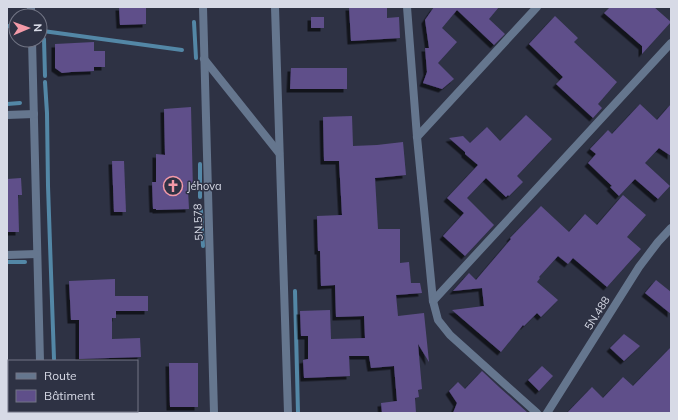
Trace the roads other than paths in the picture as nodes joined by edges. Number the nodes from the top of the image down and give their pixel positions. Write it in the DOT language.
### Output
graph roads {
  1 [pos="203,7"];
  2 [pos="275,7"];
  3 [pos="407,7"];
  4 [pos="537,7"];
  5 [pos="671,44"];
  6 [pos="32,48"];
  7 [pos="204,59"];
  8 [pos="34,114"];
  9 [pos="7,115"];
  10 [pos="417,137"];
  11 [pos="279,152"];
  12 [pos="671,228"];
  13 [pos="37,254"];
  14 [pos="7,255"];
  15 [pos="433,301"];
  16 [pos="40,360"];
  17 [pos="214,413"];
  18 [pos="288,413"];
  19 [pos="537,413"];
  20 [pos="547,413"];
  1 -- 7 [label="street, 5N.578"];
  2 -- 11 [label="street"];
  3 -- 10 [label="street"];
  4 -- 10 [label="street"];
  5 -- 15 [label="street"];
  6 -- 8 [label="street"];
  7 -- 11 [label="street"];
  7 -- 17 [label="street, 5N.578"];
  8 -- 9 [label="street"];
  8 -- 13 [label="street"];
  10 -- 15 [label="street"];
  11 -- 18 [label="street"];
  12 -- 20 [label="street, 5N.488"];
  13 -- 14 [label="street"];
  13 -- 16 [label="street"];
  15 -- 19 [label="street"];
}
